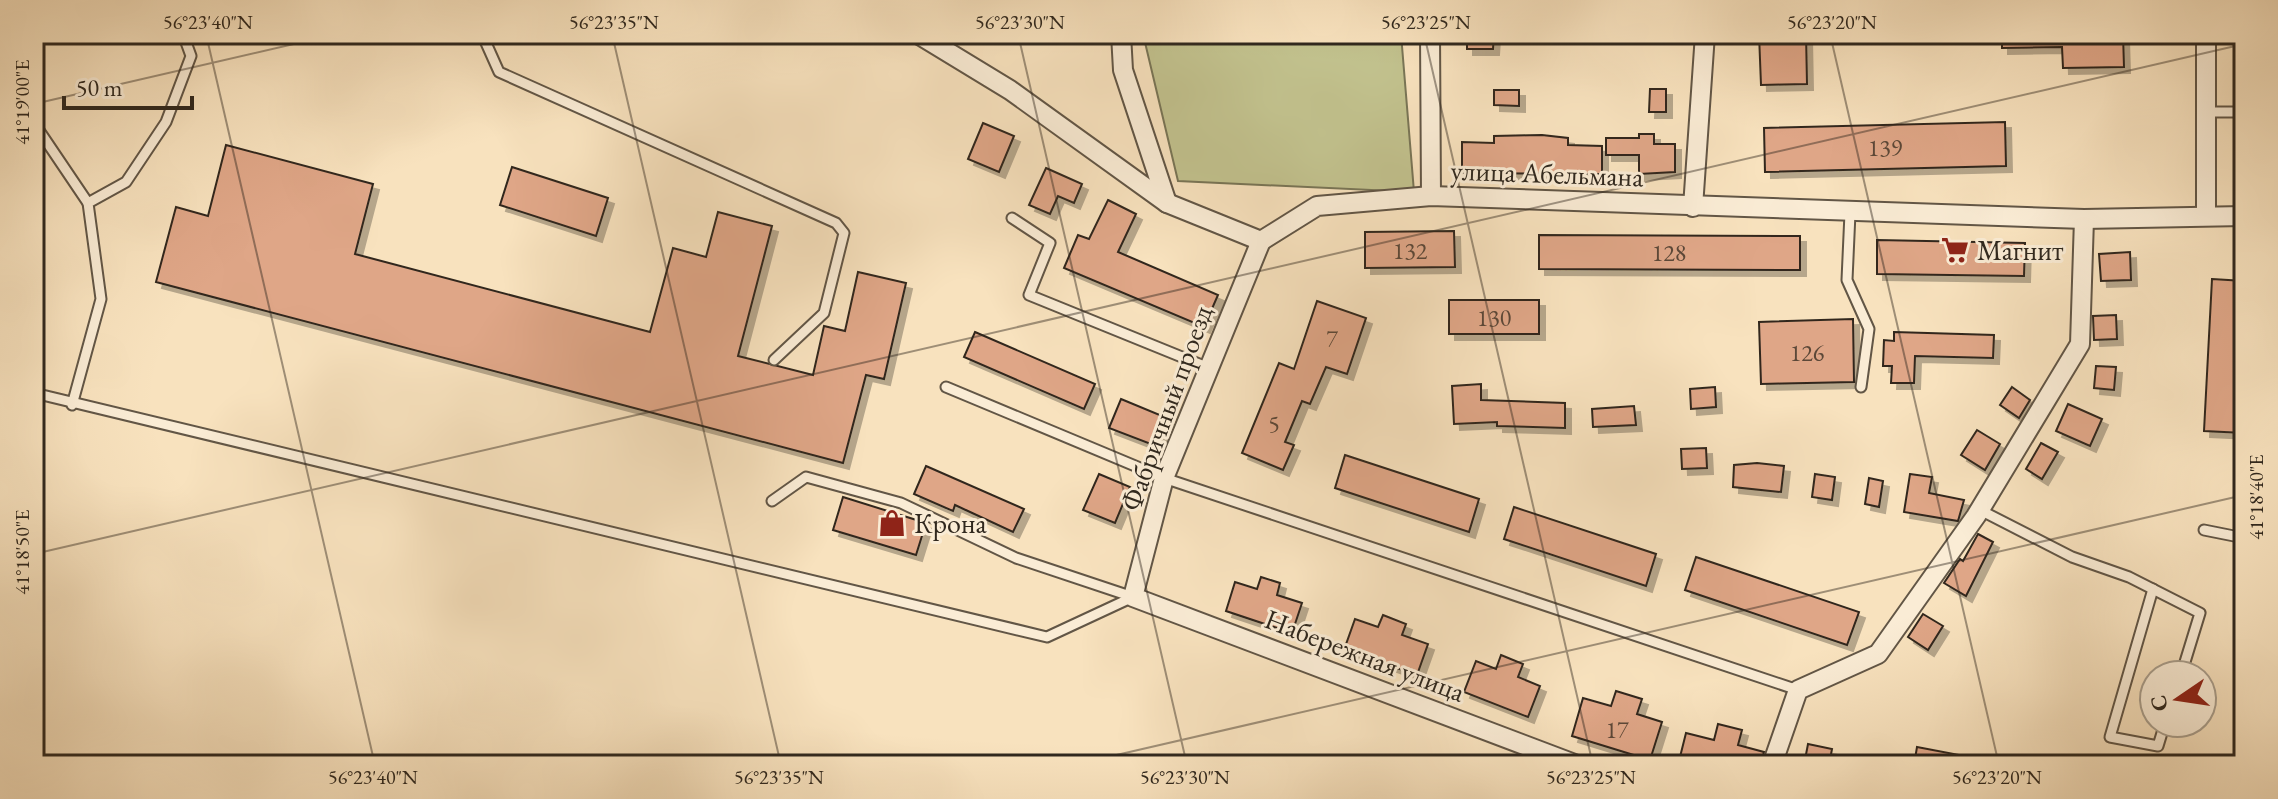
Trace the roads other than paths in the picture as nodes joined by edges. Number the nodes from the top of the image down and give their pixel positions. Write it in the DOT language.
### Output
graph roads {
  1 [pos="183,34"];
  2 [pos="482,34"];
  3 [pos="918,34"];
  4 [pos="1121,34"];
  5 [pos="1430,34"];
  6 [pos="1705,34"];
  7 [pos="2206,34"];
  8 [pos="2206,112"];
  9 [pos="2244,112"];
  10 [pos="34,123"];
  11 [pos="1431,196"];
  12 [pos="88,203"];
  13 [pos="1167,203"];
  14 [pos="1693,207"];
  15 [pos="1850,213"];
  16 [pos="2206,216"];
  17 [pos="2244,216"];
  18 [pos="1012,218"];
  19 [pos="2084,219"];
  20 [pos="1261,241"];
  21 [pos="774,360"];
  22 [pos="1209,368"];
  23 [pos="946,387"];
  24 [pos="1861,387"];
  25 [pos="34,393"];
  26 [pos="72,405"];
  27 [pos="1164,478"];
  28 [pos="772,501"];
  29 [pos="1980,510"];
  30 [pos="2204,530"];
  31 [pos="2244,538"];
  32 [pos="2153,589"];
  33 [pos="1133,597"];
  34 [pos="2186,659"];
  35 [pos="1798,690"];
  36 [pos="2160,739"];
  37 [pos="1577,765"];
  38 [pos="1772,765"];
  1 -- 12 [label="lane"];
  2 -- 21 [label="lane"];
  3 -- 13 [label="street"];
  4 -- 13 [label="street"];
  5 -- 11 [label="street"];
  6 -- 14 [label="street"];
  7 -- 8 [label="street"];
  8 -- 9 [label="lane"];
  8 -- 16 [label="street"];
  10 -- 12 [label="lane"];
  11 -- 14 [label="street, улица Абельмана"];
  11 -- 20 [label="street, улица Абельмана"];
  12 -- 26 [label="lane"];
  13 -- 20 [label="street"];
  14 -- 15 [label="street, улица Абельмана"];
  15 -- 19 [label="street, улица Абельмана"];
  15 -- 24 [label="lane"];
  16 -- 17 [label="street, улица Абельмана"];
  16 -- 19 [label="street, улица Абельмана"];
  18 -- 22 [label="lane"];
  19 -- 29 [label="street"];
  20 -- 22 [label="street, Фабричный проезд"];
  22 -- 27 [label="street, Фабричный проезд"];
  23 -- 27 [label="lane"];
  25 -- 26 [label="lane"];
  26 -- 33 [label="lane"];
  27 -- 33 [label="street, Фабричный проезд"];
  27 -- 35 [label="lane"];
  28 -- 33 [label="lane"];
  29 -- 32 [label="lane"];
  29 -- 35 [label="street"];
  30 -- 31 [label="lane"];
  32 -- 34 [label="lane"];
  32 -- 36 [label="lane"];
  33 -- 37 [label="street, Набережная улица"];
  35 -- 38 [label="street"];
}
